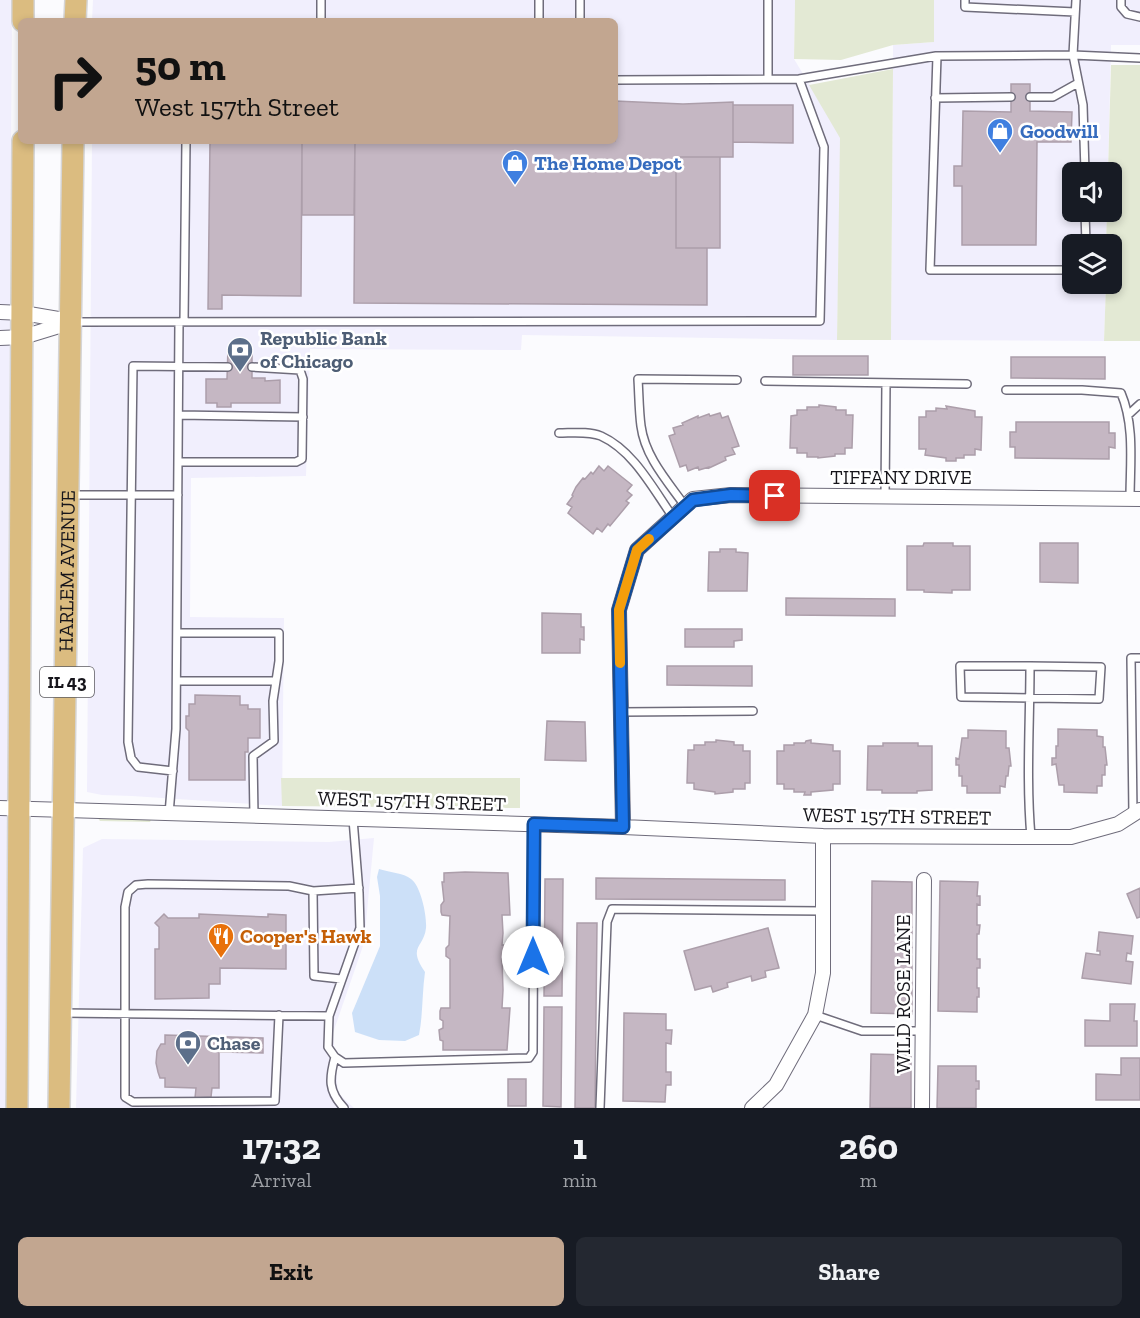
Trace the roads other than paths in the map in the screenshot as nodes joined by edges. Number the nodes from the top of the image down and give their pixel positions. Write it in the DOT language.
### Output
graph roads {
  1 [pos="23,0"];
  2 [pos="76,0"];
  3 [pos="321,0"];
  4 [pos="539,0"];
  5 [pos="580,0"];
  6 [pos="768,0"];
  7 [pos="965,0"];
  8 [pos="1076,0"];
  9 [pos="1121,0"];
  10 [pos="1075,12"];
  11 [pos="1140,17"];
  12 [pos="23,18"];
  13 [pos="75,18"];
  14 [pos="321,18"];
  15 [pos="539,18"];
  16 [pos="580,18"];
  17 [pos="1073,55"];
  18 [pos="937,56"];
  19 [pos="1140,58"];
  20 [pos="768,79"];
  21 [pos="799,79"];
  22 [pos="618,80"];
  23 [pos="1078,83"];
  24 [pos="1011,97"];
  25 [pos="1030,97"];
  26 [pos="936,98"];
  27 [pos="23,144"];
  28 [pos="73,144"];
  29 [pos="186,144"];
  30 [pos="1085,162"];
  31 [pos="1062,270"];
  32 [pos="0,312"];
  33 [pos="22,313"];
  34 [pos="72,322"];
  35 [pos="181,322"];
  36 [pos="23,337"];
  37 [pos="0,338"];
  38 [pos="179,366"];
  39 [pos="228,367"];
  40 [pos="252,368"];
  41 [pos="737,380"];
  42 [pos="765,381"];
  43 [pos="886,383"];
  44 [pos="967,384"];
  45 [pos="1006,390"];
  46 [pos="1140,404"];
  47 [pos="179,415"];
  48 [pos="1128,416"];
  49 [pos="303,417"];
  50 [pos="559,433"];
  51 [pos="178,462"];
  52 [pos="69,495"];
  53 [pos="132,495"];
  54 [pos="178,495"];
  55 [pos="885,497"];
  56 [pos="1135,499"];
  57 [pos="685,506"];
  58 [pos="673,517"];
  59 [pos="177,633"];
  60 [pos="1140,658"];
  61 [pos="1030,666"];
  62 [pos="177,681"];
  63 [pos="275,681"];
  64 [pos="1030,699"];
  65 [pos="753,711"];
  66 [pos="621,712"];
  67 [pos="173,771"];
  68 [pos="10,808"];
  69 [pos="64,811"];
  70 [pos="1137,812"];
  71 [pos="169,814"];
  72 [pos="254,816"];
  73 [pos="353,819"];
  74 [pos="534,824"];
  75 [pos="623,827"];
  76 [pos="824,836"];
  77 [pos="1030,837"];
  78 [pos="924,880"];
  79 [pos="359,888"];
  80 [pos="313,891"];
  81 [pos="823,911"];
  82 [pos="342,980"];
  83 [pos="61,1013"];
  84 [pos="124,1014"];
  85 [pos="815,1014"];
  86 [pos="279,1015"];
  87 [pos="329,1016"];
  88 [pos="922,1031"];
  89 [pos="334,1057"];
  90 [pos="17,1108"];
  91 [pos="59,1108"];
  92 [pos="344,1108"];
  93 [pos="600,1108"];
  94 [pos="752,1108"];
  95 [pos="922,1108"];
  1 -- 12 [label="main road"];
  2 -- 13 [label="main road"];
  3 -- 14 [label="lane"];
  4 -- 15 [label="lane"];
  5 -- 16 [label="lane"];
  6 -- 20 [label="lane"];
  7 -- 10 [label="lane"];
  8 -- 10 [label="lane"];
  9 -- 11 [label="lane"];
  10 -- 17 [label="lane"];
  17 -- 18 [label="lane"];
  17 -- 19 [label="lane"];
  17 -- 23 [label="lane"];
  18 -- 21 [label="lane"];
  18 -- 26 [label="lane"];
  20 -- 21 [label="lane"];
  20 -- 22 [label="lane"];
  21 -- 35 [label="lane"];
  23 -- 25 [label="lane"];
  23 -- 30 [label="lane"];
  24 -- 26 [label="lane"];
  26 -- 31 [label="lane"];
  27 -- 33 [label="main road, IL 43"];
  28 -- 34 [label="main road, HARLEM AVENUE / IL 43"];
  29 -- 35 [label="lane"];
  32 -- 33 [label="street"];
  33 -- 34 [label="street"];
  33 -- 36 [label="main road, IL 43"];
  34 -- 35 [label="lane"];
  34 -- 36 [label="street"];
  34 -- 52 [label="main road, HARLEM AVENUE / IL 43"];
  35 -- 38 [label="lane"];
  36 -- 37 [label="street"];
  36 -- 68 [label="main road, IL 43"];
  38 -- 39 [label="lane"];
  38 -- 47 [label="lane"];
  38 -- 53 [label="lane"];
  40 -- 49 [label="lane"];
  41 -- 57 [label="lane"];
  42 -- 43 [label="lane"];
  43 -- 44 [label="lane"];
  43 -- 55 [label="lane"];
  45 -- 48 [label="lane"];
  46 -- 48 [label="lane"];
  47 -- 49 [label="lane"];
  47 -- 51 [label="lane"];
  48 -- 56 [label="lane"];
  49 -- 51 [label="lane"];
  50 -- 58 [label="lane"];
  51 -- 54 [label="lane"];
  52 -- 53 [label="lane"];
  52 -- 69 [label="main road, HARLEM AVENUE / IL 43"];
  53 -- 54 [label="lane"];
  53 -- 67 [label="lane"];
  54 -- 59 [label="lane"];
  55 -- 56 [label="street, TIFFANY DRIVE"];
  55 -- 57 [label="street, TIFFANY DRIVE"];
  57 -- 58 [label="street, TIFFANY DRIVE"];
  58 -- 66 [label="street, TIFFANY DRIVE"];
  59 -- 62 [label="lane"];
  59 -- 63 [label="lane"];
  60 -- 70 [label="lane"];
  61 -- 64 [label="lane"];
  61 -- 64 [label="lane"];
  61 -- 64 [label="lane"];
  62 -- 63 [label="lane"];
  62 -- 67 [label="lane"];
  63 -- 72 [label="lane"];
  64 -- 77 [label="lane"];
  65 -- 66 [label="lane"];
  66 -- 75 [label="street, TIFFANY DRIVE"];
  67 -- 71 [label="lane"];
  68 -- 69 [label="street, WEST 157TH STREET"];
  68 -- 90 [label="main road, IL 43"];
  69 -- 71 [label="street, WEST 157TH STREET"];
  69 -- 83 [label="main road, HARLEM AVENUE / IL 43"];
  70 -- 77 [label="street, WEST 157TH STREET"];
  71 -- 72 [label="street, WEST 157TH STREET"];
  72 -- 73 [label="street, WEST 157TH STREET"];
  73 -- 74 [label="street, WEST 157TH STREET"];
  73 -- 79 [label="lane"];
  74 -- 75 [label="street, WEST 157TH STREET"];
  74 -- 89 [label="lane"];
  75 -- 76 [label="street, WEST 157TH STREET"];
  76 -- 77 [label="street, WEST 157TH STREET"];
  76 -- 81 [label="street"];
  78 -- 88 [label="street, WILD ROSE LANE"];
  79 -- 80 [label="lane"];
  79 -- 82 [label="lane"];
  80 -- 82 [label="lane"];
  80 -- 84 [label="lane"];
  81 -- 85 [label="street"];
  81 -- 93 [label="lane"];
  82 -- 87 [label="lane"];
  83 -- 84 [label="lane"];
  83 -- 91 [label="main road, HARLEM AVENUE / IL 43"];
  84 -- 86 [label="lane"];
  84 -- 86 [label="lane"];
  85 -- 88 [label="lane"];
  85 -- 94 [label="street"];
  86 -- 87 [label="lane"];
  87 -- 89 [label="lane"];
  88 -- 95 [label="street, WILD ROSE LANE"];
  89 -- 92 [label="lane"];
}
